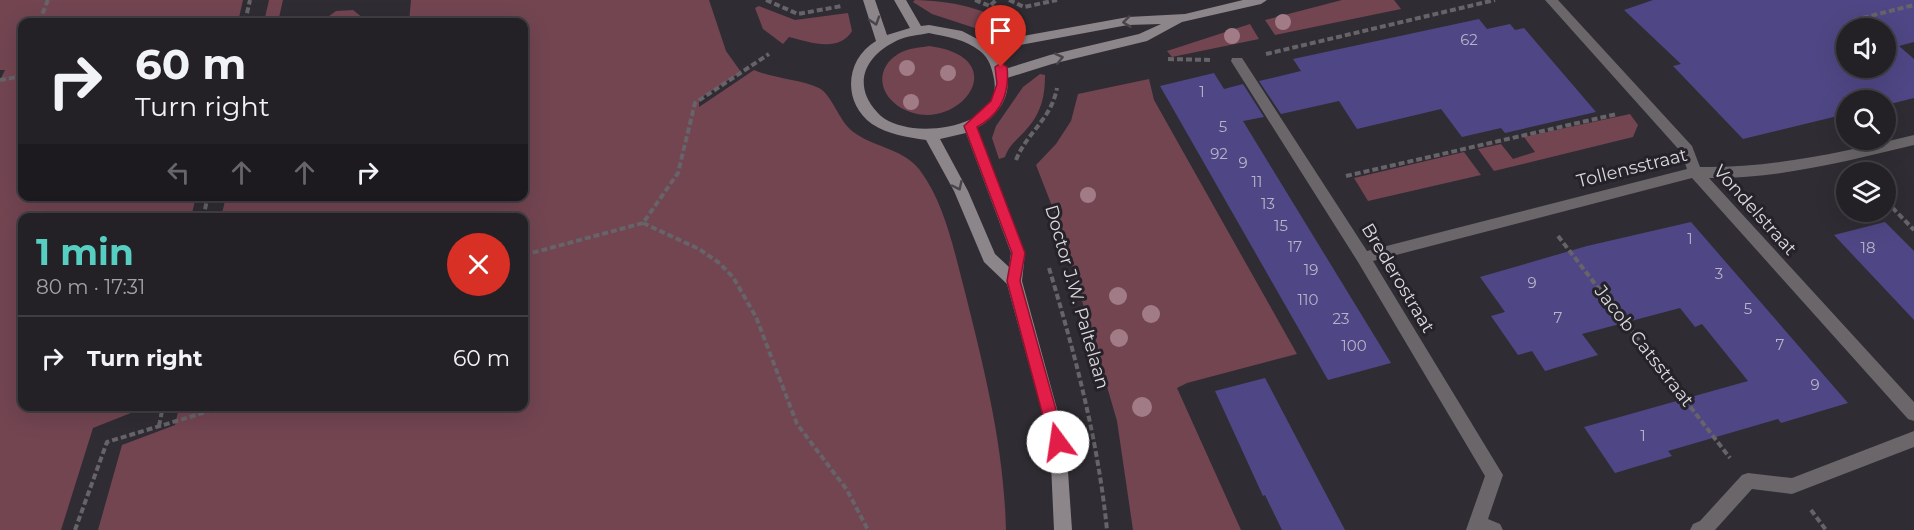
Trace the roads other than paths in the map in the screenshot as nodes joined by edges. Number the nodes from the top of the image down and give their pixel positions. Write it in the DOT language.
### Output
graph roads {
  1 [pos="900,0"];
  2 [pos="1261,0"];
  3 [pos="1551,0"];
  4 [pos="869,1"];
  5 [pos="1185,18"];
  6 [pos="917,30"];
  7 [pos="882,42"];
  8 [pos="985,47"];
  9 [pos="1237,61"];
  10 [pos="1003,75"];
  11 [pos="970,126"];
  12 [pos="930,135"];
  13 [pos="1914,140"];
  14 [pos="1695,172"];
  15 [pos="1363,258"];
  16 [pos="1014,281"];
  17 [pos="1914,414"];
  18 [pos="1914,439"];
  19 [pos="1482,528"];
  20 [pos="1063,530"];
  21 [pos="1699,530"];
  1 -- 6 [label="street"];
  2 -- 5 [label="street"];
  3 -- 14 [label="street, Vondelstraat"];
  4 -- 7 [label="street, one-way"];
  5 -- 8 [label="street, one-way"];
  10 -- 5 [label="street, one-way"];
  6 -- 7 [label="street"];
  6 -- 8 [label="street"];
  7 -- 12 [label="street"];
  8 -- 10 [label="street"];
  9 -- 15 [label="street, Brederostraat"];
  10 -- 11 [label="street"];
  11 -- 12 [label="street"];
  11 -- 16 [label="street"];
  12 -- 16 [label="street, one-way"];
  13 -- 14 [label="street, Tollensstraat"];
  14 -- 15 [label="street, Tollensstraat"];
  14 -- 17 [label="street, Vondelstraat"];
  15 -- 19 [label="street, Brederostraat"];
  16 -- 20 [label="street"];
  18 -- 21 [label="street"];
}
